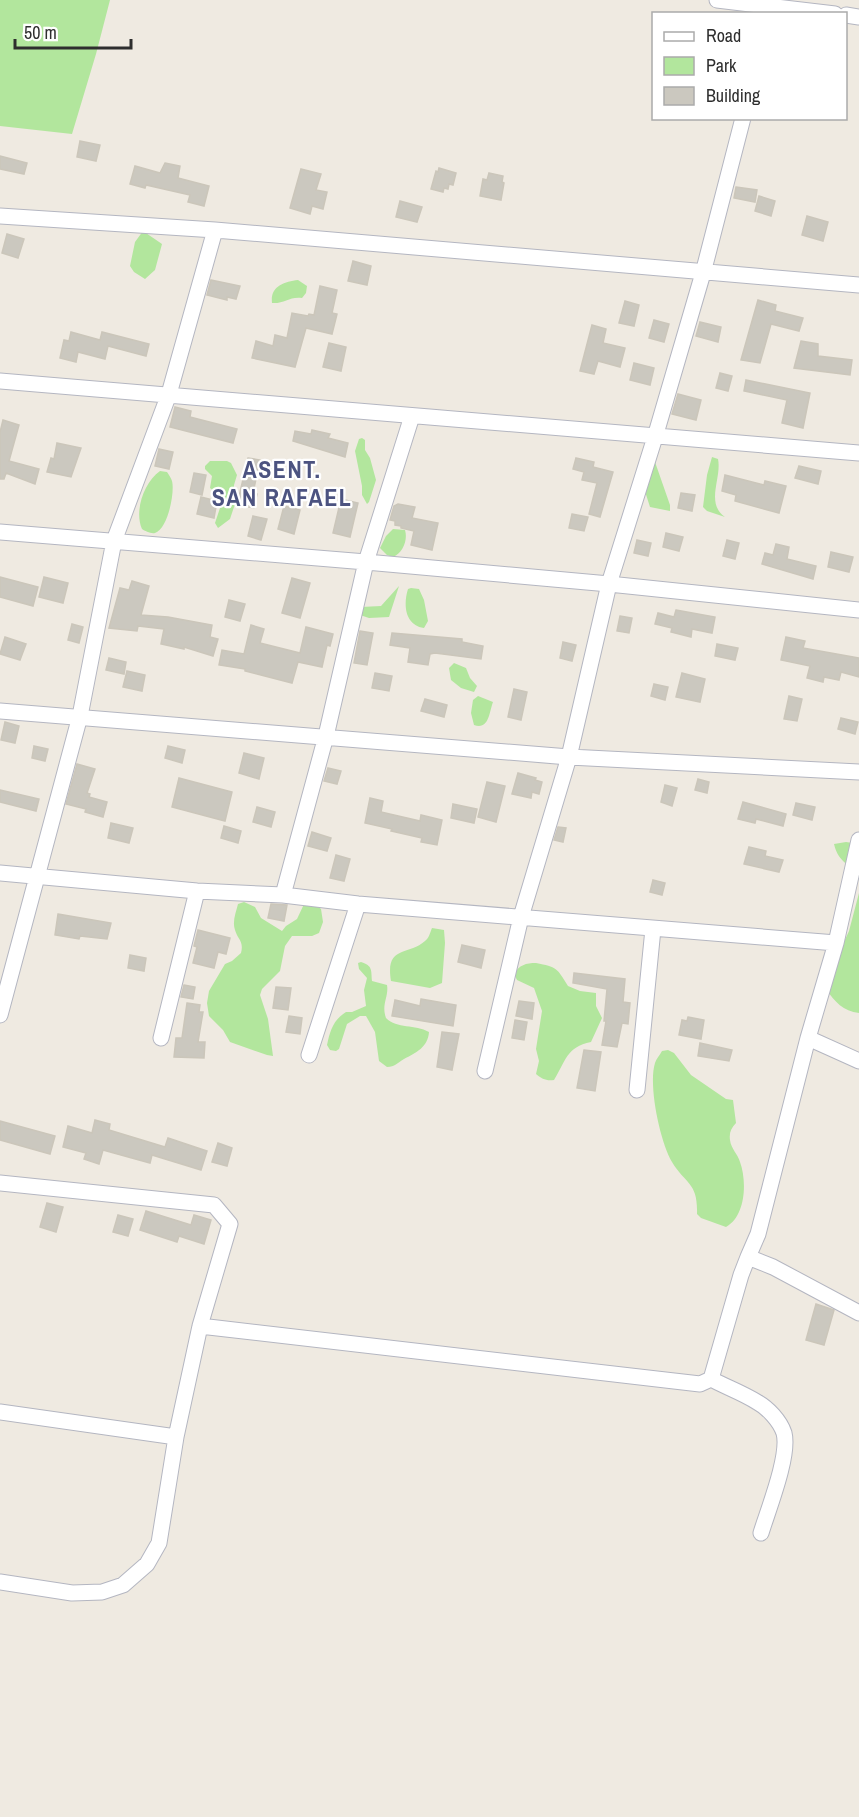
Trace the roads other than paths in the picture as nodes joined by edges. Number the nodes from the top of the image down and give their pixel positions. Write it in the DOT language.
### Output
graph roads {
  1 [pos="717,0"];
  2 [pos="829,9"];
  3 [pos="771,10"];
  4 [pos="742,120"];
  5 [pos="0,216"];
  6 [pos="215,230"];
  7 [pos="703,273"];
  8 [pos="859,285"];
  9 [pos="0,381"];
  10 [pos="169,394"];
  11 [pos="412,416"];
  12 [pos="655,437"];
  13 [pos="859,453"];
  14 [pos="0,532"];
  15 [pos="114,541"];
  16 [pos="366,562"];
  17 [pos="609,584"];
  18 [pos="859,610"];
  19 [pos="0,711"];
  20 [pos="80,716"];
  21 [pos="326,736"];
  22 [pos="569,757"];
  23 [pos="859,772"];
  24 [pos="859,840"];
  25 [pos="0,873"];
  26 [pos="37,876"];
  27 [pos="197,891"];
  28 [pos="283,895"];
  29 [pos="358,904"];
  30 [pos="521,917"];
  31 [pos="653,929"];
  32 [pos="836,943"];
  33 [pos="5,974"];
  34 [pos="0,1015"];
  35 [pos="161,1038"];
  36 [pos="808,1038"];
  37 [pos="309,1055"];
  38 [pos="859,1061"];
  39 [pos="484,1071"];
  40 [pos="637,1090"];
  41 [pos="0,1184"];
  42 [pos="748,1257"];
  43 [pos="859,1313"];
  44 [pos="200,1326"];
  45 [pos="711,1379"];
  46 [pos="0,1412"];
  47 [pos="176,1437"];
  48 [pos="761,1533"];
  49 [pos="0,1582"];
  1 -- 3 [label="street"];
  2 -- 3 [label="street"];
  4 -- 7 [label="street"];
  5 -- 6 [label="street"];
  6 -- 7 [label="street"];
  6 -- 10 [label="street"];
  7 -- 8 [label="street"];
  7 -- 12 [label="street"];
  9 -- 10 [label="street"];
  10 -- 11 [label="street"];
  10 -- 15 [label="street"];
  11 -- 12 [label="street"];
  11 -- 16 [label="street"];
  12 -- 13 [label="street"];
  12 -- 17 [label="street"];
  14 -- 15 [label="street"];
  15 -- 16 [label="street"];
  15 -- 20 [label="street"];
  16 -- 17 [label="street"];
  16 -- 21 [label="street"];
  17 -- 18 [label="street"];
  17 -- 22 [label="street"];
  19 -- 20 [label="street"];
  20 -- 21 [label="street"];
  20 -- 26 [label="street"];
  21 -- 22 [label="street"];
  21 -- 28 [label="street"];
  22 -- 23 [label="street"];
  22 -- 30 [label="street"];
  24 -- 32 [label="street"];
  25 -- 26 [label="street"];
  26 -- 27 [label="street"];
  26 -- 33 [label="street"];
  27 -- 28 [label="street"];
  27 -- 35 [label="street"];
  28 -- 29 [label="street"];
  29 -- 30 [label="street"];
  29 -- 37 [label="street"];
  30 -- 31 [label="street"];
  30 -- 39 [label="street"];
  31 -- 32 [label="street"];
  31 -- 40 [label="street"];
  32 -- 36 [label="street"];
  33 -- 34 [label="street"];
  36 -- 38 [label="street"];
  36 -- 42 [label="street"];
  41 -- 44 [label="street"];
  42 -- 43 [label="street"];
  42 -- 45 [label="street"];
  44 -- 45 [label="street"];
  44 -- 47 [label="street"];
  45 -- 48 [label="street"];
  46 -- 47 [label="street"];
  47 -- 49 [label="street"];
}
